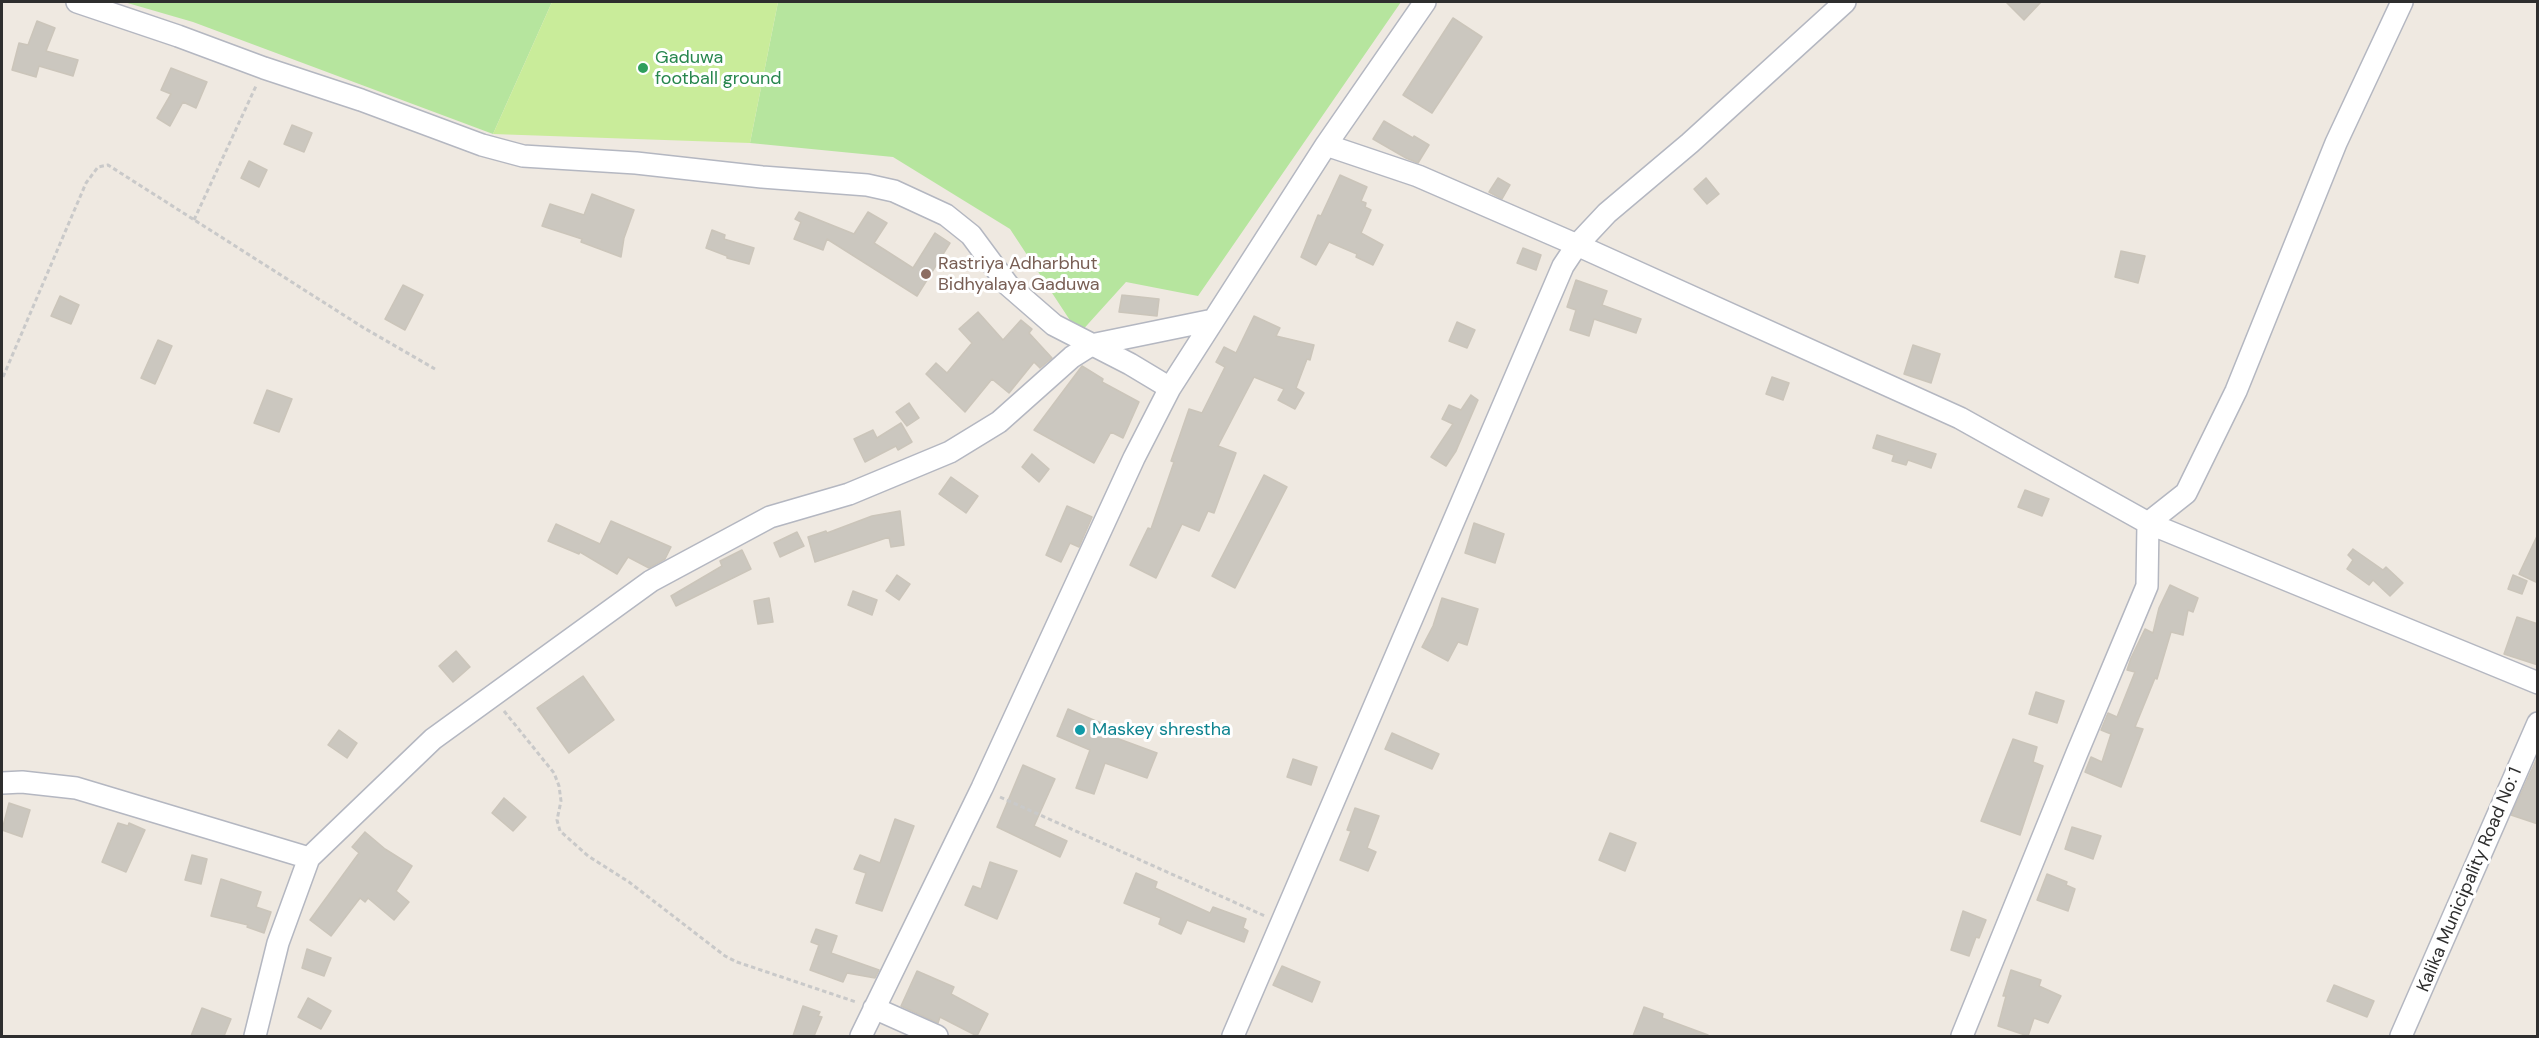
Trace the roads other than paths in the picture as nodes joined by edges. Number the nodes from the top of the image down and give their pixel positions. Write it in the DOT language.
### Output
graph roads {
  1 [pos="77,2"];
  2 [pos="1425,2"];
  3 [pos="1845,2"];
  4 [pos="2403,2"];
  5 [pos="1326,145"];
  6 [pos="1577,245"];
  7 [pos="1213,320"];
  8 [pos="1091,345"];
  9 [pos="1170,388"];
  10 [pos="2148,523"];
  11 [pos="2538,683"];
  12 [pos="2538,723"];
  13 [pos="2,783"];
  14 [pos="309,858"];
  15 [pos="874,1008"];
  16 [pos="255,1036"];
  17 [pos="861,1036"];
  18 [pos="937,1036"];
  19 [pos="1233,1036"];
  20 [pos="1962,1036"];
  21 [pos="2402,1036"];
  1 -- 8 [label="street"];
  2 -- 5 [label="street"];
  3 -- 6 [label="street"];
  4 -- 10 [label="street"];
  5 -- 6 [label="street"];
  5 -- 7 [label="street"];
  6 -- 10 [label="street"];
  6 -- 19 [label="street"];
  7 -- 8 [label="street"];
  7 -- 9 [label="street"];
  8 -- 9 [label="street"];
  8 -- 14 [label="street"];
  9 -- 15 [label="street"];
  10 -- 11 [label="street"];
  10 -- 20 [label="street"];
  12 -- 21 [label="street, Kalika Municipality Road No: 1"];
  13 -- 14 [label="street"];
  14 -- 16 [label="street"];
  15 -- 17 [label="street"];
  15 -- 18 [label="street"];
}
